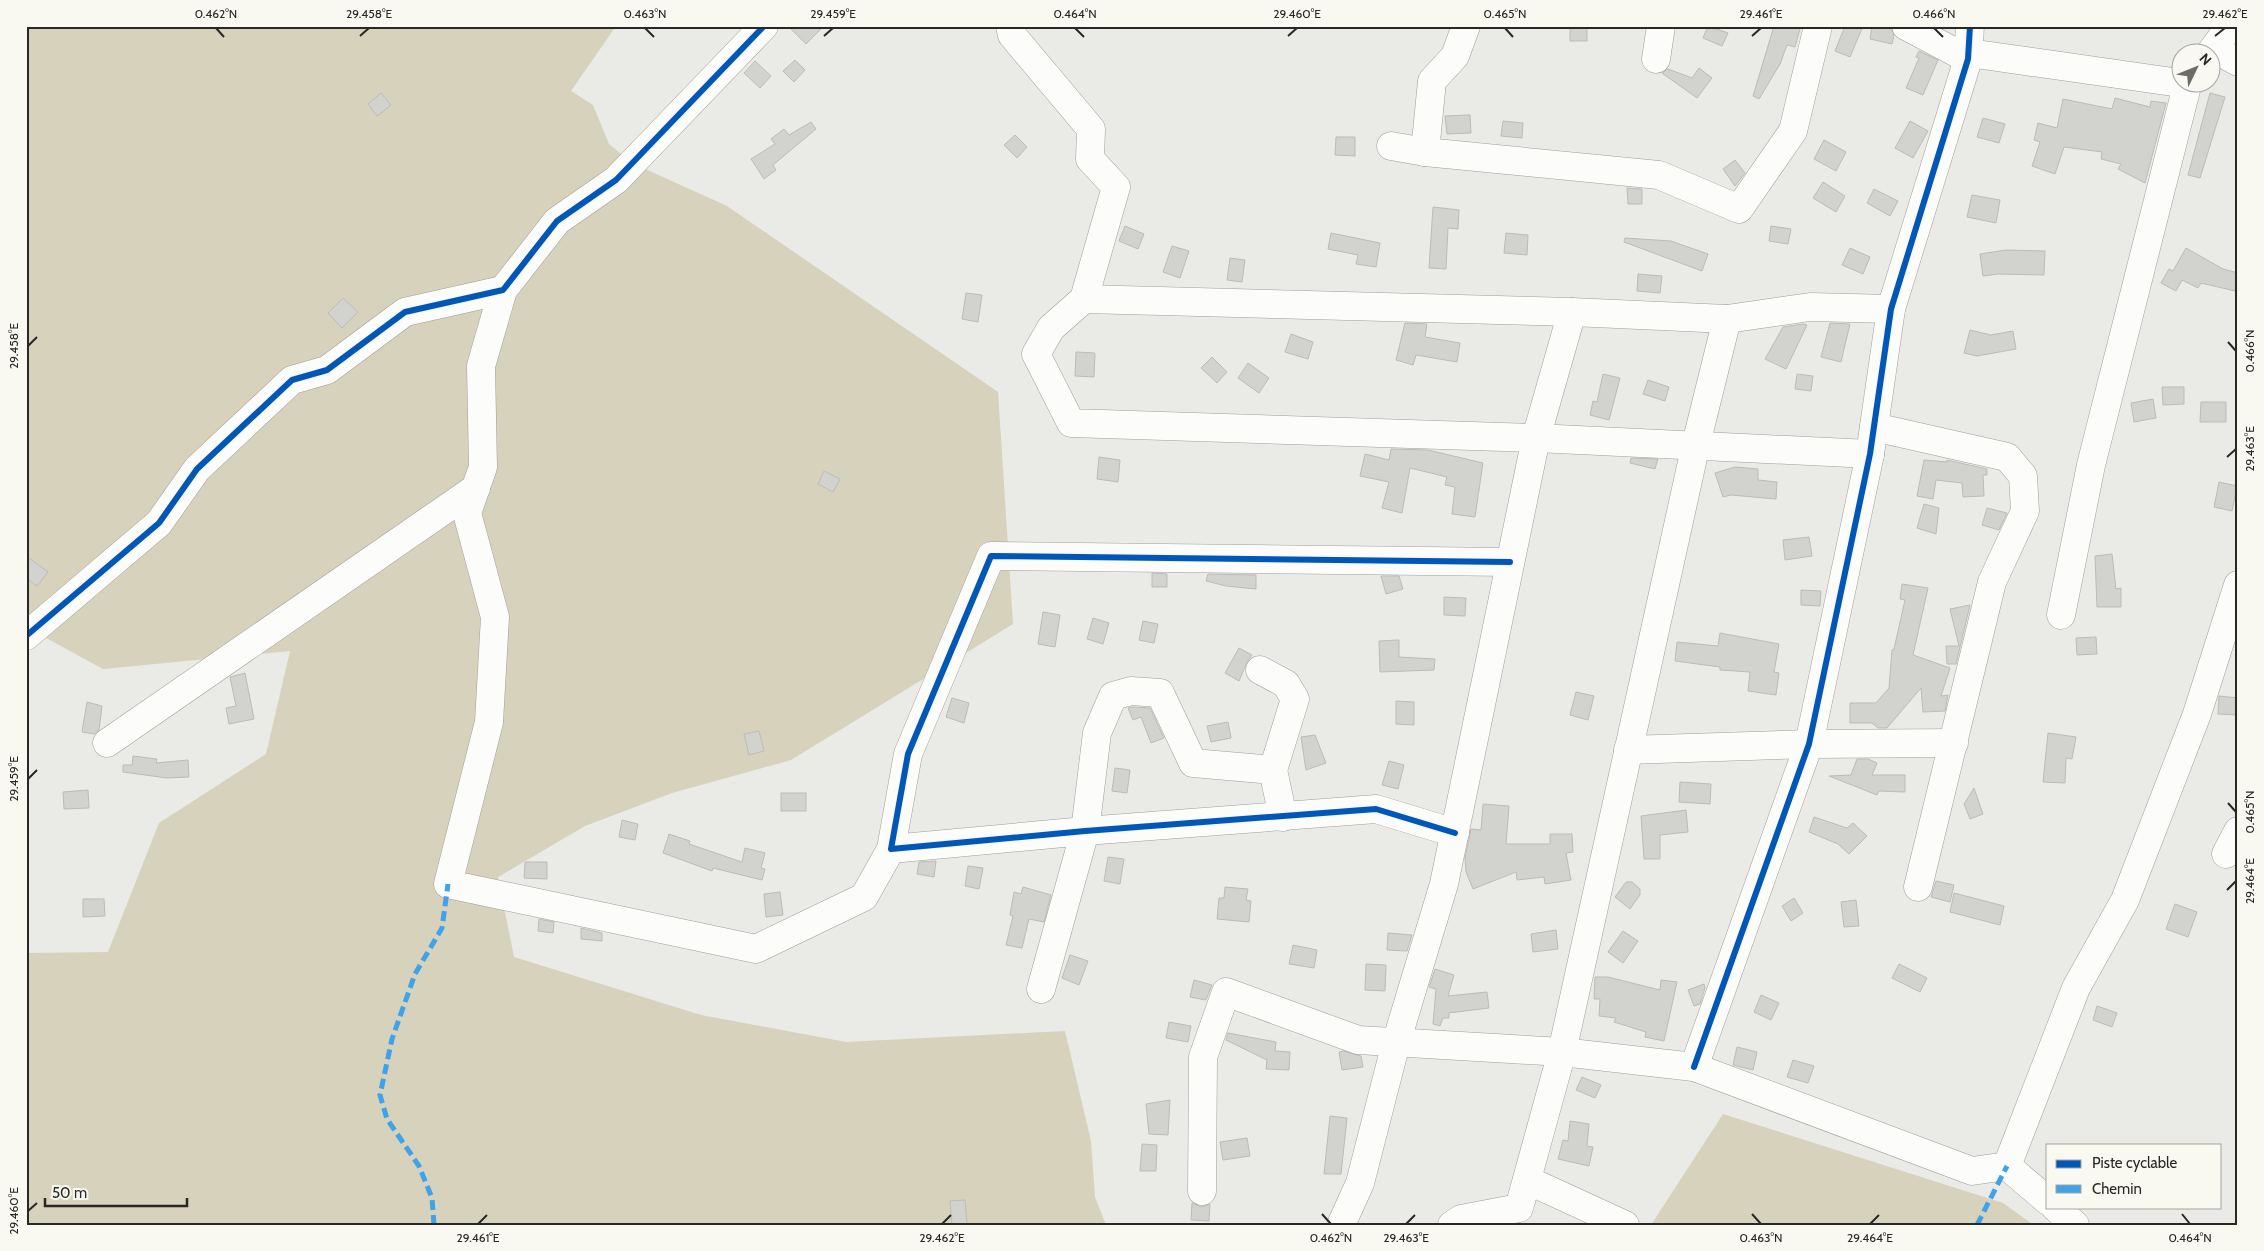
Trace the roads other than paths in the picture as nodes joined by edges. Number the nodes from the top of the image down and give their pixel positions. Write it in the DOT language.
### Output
graph roads {
  1 [pos="764,26"];
  2 [pos="1010,26"];
  3 [pos="1466,26"];
  4 [pos="1661,26"];
  5 [pos="1818,26"];
  6 [pos="1906,26"];
  7 [pos="1970,26"];
  8 [pos="2230,26"];
  9 [pos="2218,42"];
  10 [pos="2222,55"];
  11 [pos="1968,56"];
  12 [pos="1656,59"];
  13 [pos="2238,62"];
  14 [pos="2172,81"];
  15 [pos="2185,92"];
  16 [pos="1390,146"];
  17 [pos="1425,152"];
  18 [pos="503,290"];
  19 [pos="1084,299"];
  20 [pos="1891,309"];
  21 [pos="1572,312"];
  22 [pos="1727,319"];
  23 [pos="1874,427"];
  24 [pos="1536,438"];
  25 [pos="1696,444"];
  26 [pos="1870,454"];
  27 [pos="476,488"];
  28 [pos="1510,562"];
  29 [pos="2238,585"];
  30 [pos="2060,615"];
  31 [pos="26,636"];
  32 [pos="1260,670"];
  33 [pos="107,742"];
  34 [pos="1954,743"];
  35 [pos="1809,744"];
  36 [pos="1628,750"];
  37 [pos="1273,770"];
  38 [pos="1283,817"];
  39 [pos="1085,831"];
  40 [pos="1455,832"];
  41 [pos="890,849"];
  42 [pos="1918,887"];
  43 [pos="1041,989"];
  44 [pos="1396,1043"];
  45 [pos="1562,1052"];
  46 [pos="1694,1067"];
  47 [pos="2008,1166"];
  48 [pos="1527,1180"];
  49 [pos="1202,1191"];
  50 [pos="2046,1199"];
  51 [pos="2056,1208"];
  52 [pos="1340,1225"];
  53 [pos="1452,1225"];
  54 [pos="1625,1225"];
  55 [pos="2075,1225"];
  1 -- 18 [label="street"];
  2 -- 19 [label="street"];
  3 -- 17 [label="street"];
  4 -- 12 [label="street"];
  5 -- 17 [label="street"];
  6 -- 11 [label="street"];
  7 -- 11 [label="street"];
  8 -- 9 [label="street"];
  10 -- 13 [label="street"];
  11 -- 14 [label="street"];
  11 -- 20 [label="street"];
  15 -- 30 [label="street"];
  16 -- 17 [label="street"];
  18 -- 27 [label="street"];
  18 -- 31 [label="street"];
  19 -- 21 [label="street"];
  19 -- 24 [label="street"];
  20 -- 22 [label="street"];
  20 -- 23 [label="street"];
  21 -- 22 [label="street"];
  21 -- 24 [label="street"];
  22 -- 25 [label="street"];
  23 -- 26 [label="street"];
  23 -- 34 [label="street"];
  24 -- 25 [label="street"];
  24 -- 28 [label="street"];
  25 -- 26 [label="street"];
  25 -- 36 [label="street"];
  26 -- 35 [label="street"];
  27 -- 33 [label="street"];
  27 -- 41 [label="street"];
  28 -- 40 [label="street"];
  28 -- 41 [label="street"];
  29 -- 47 [label="street"];
  32 -- 37 [label="street"];
  34 -- 35 [label="street"];
  34 -- 42 [label="street"];
  35 -- 36 [label="street"];
  35 -- 46 [label="street"];
  36 -- 45 [label="street"];
  37 -- 38 [label="street"];
  37 -- 39 [label="street"];
  38 -- 39 [label="street"];
  38 -- 40 [label="street"];
  39 -- 41 [label="street"];
  39 -- 43 [label="street"];
  40 -- 44 [label="street"];
  44 -- 45 [label="street"];
  44 -- 49 [label="street"];
  44 -- 52 [label="street"];
  45 -- 46 [label="street"];
  45 -- 48 [label="street"];
  46 -- 47 [label="street"];
  47 -- 50 [label="street"];
  48 -- 53 [label="street"];
  48 -- 54 [label="street"];
  51 -- 55 [label="street"];
}
